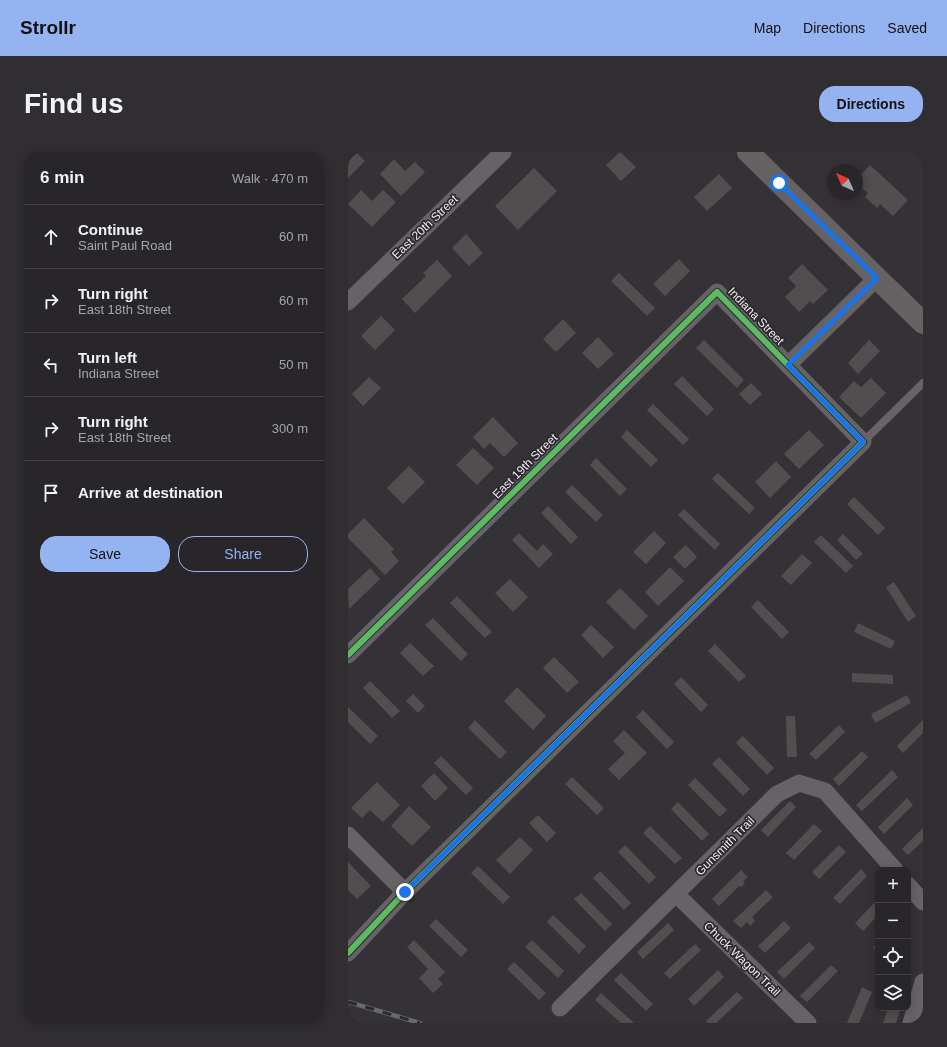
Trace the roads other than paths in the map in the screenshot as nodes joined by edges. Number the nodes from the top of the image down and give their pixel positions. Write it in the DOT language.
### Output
graph roads {
  1 [pos="502,152"];
  2 [pos="748,152"];
  3 [pos="877,278"];
  4 [pos="717,292"];
  5 [pos="348,302"];
  6 [pos="923,323"];
  7 [pos="788,365"];
  8 [pos="923,383"];
  9 [pos="863,442"];
  10 [pos="348,655"];
  11 [pos="348,835"];
  12 [pos="892,867"];
  13 [pos="911,888"];
  14 [pos="405,892"];
  15 [pos="676,894"];
  16 [pos="923,902"];
  17 [pos="348,953"];
  18 [pos="923,982"];
  19 [pos="560,1008"];
  20 [pos="808,1023"];
  21 [pos="911,1023"];
  1 -- 5 [label="street, East 20th Street"];
  2 -- 3 [label="main road"];
  3 -- 6 [label="main road"];
  3 -- 7 [label="street"];
  4 -- 7 [label="street, Indiana Street"];
  4 -- 10 [label="street, East 19th Street"];
  7 -- 9 [label="street, Indiana Street"];
  8 -- 9 [label="lane"];
  9 -- 14 [label="street"];
  11 -- 14 [label="street"];
  12 -- 15 [label="street, Gunsmith Trail"];
  13 -- 16 [label="street"];
  14 -- 17 [label="street"];
  15 -- 19 [label="street, Gunsmith Trail"];
  15 -- 20 [label="street, Chuck Wagon Trail"];
  18 -- 21 [label="street"];
}
